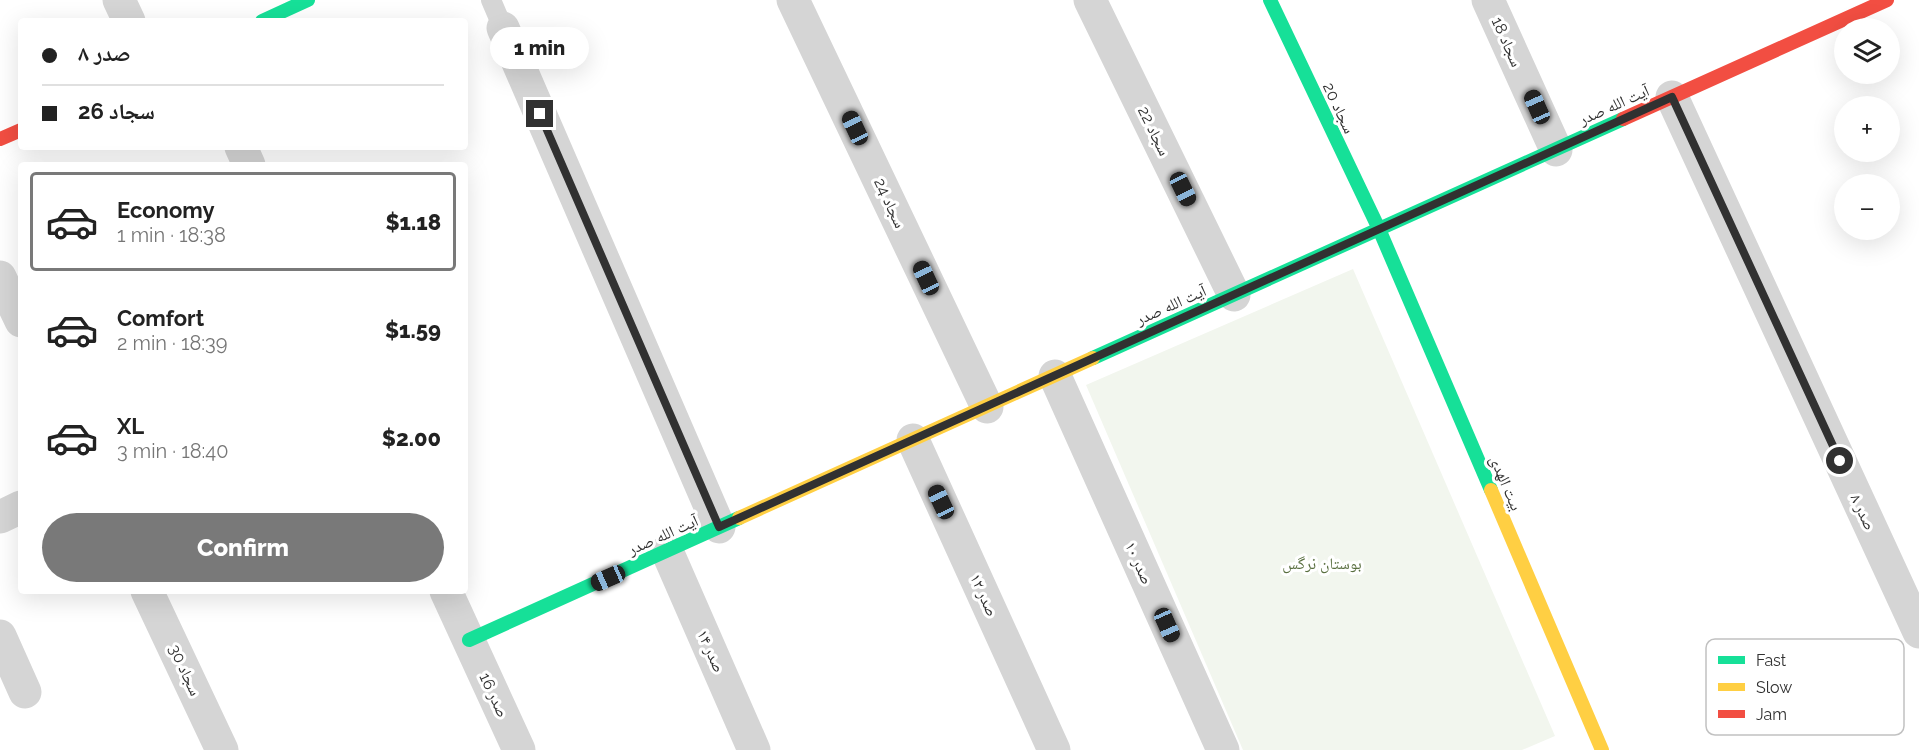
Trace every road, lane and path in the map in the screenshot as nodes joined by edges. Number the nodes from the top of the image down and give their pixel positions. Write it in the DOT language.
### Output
graph roads {
  1 [pos="119,0"];
  2 [pos="308,0"];
  3 [pos="793,0"];
  4 [pos="1090,0"];
  5 [pos="1270,0"];
  6 [pos="1488,0"];
  7 [pos="1887,0"];
  8 [pos="1854,7"];
  9 [pos="497,14"];
  10 [pos="128,18"];
  11 [pos="269,18"];
  12 [pos="1672,97"];
  13 [pos="18,131"];
  14 [pos="0,140"];
  15 [pos="1556,150"];
  16 [pos="1379,229"];
  17 [pos="0,276"];
  18 [pos="1234,295"];
  19 [pos="18,315"];
  20 [pos="1055,376"];
  21 [pos="987,407"];
  22 [pos="913,440"];
  23 [pos="18,508"];
  24 [pos="0,517"];
  25 [pos="719,527"];
  26 [pos="667,551"];
  27 [pos="148,594"];
  28 [pos="447,594"];
  29 [pos="1919,632"];
  30 [pos="0,636"];
  31 [pos="469,640"];
  32 [pos="25,692"];
  33 [pos="222,750"];
  34 [pos="519,750"];
  35 [pos="754,750"];
  36 [pos="1054,750"];
  37 [pos="1223,750"];
  38 [pos="1602,750"];
  1 -- 10 [label="street"];
  2 -- 11 [label="street"];
  3 -- 21 [label="street, سجاد 24"];
  4 -- 18 [label="street, سجاد 22"];
  5 -- 16 [label="street, سجاد 20"];
  6 -- 15 [label="street, سجاد 18"];
  7 -- 8 [label="street, آیت الله صدر"];
  8 -- 12 [label="street, آیت الله صدر"];
  9 -- 25 [label="street"];
  12 -- 15 [label="street, آیت الله صدر"];
  12 -- 29 [label="street, صدر ۸"];
  13 -- 14 [label="street"];
  15 -- 16 [label="street, آیت الله صدر"];
  16 -- 18 [label="street, آیت الله صدر"];
  16 -- 38 [label="street, بیت الهدی"];
  17 -- 19 [label="street"];
  18 -- 20 [label="street, آیت الله صدر"];
  20 -- 21 [label="street, آیت الله صدر"];
  20 -- 37 [label="street, صدر ۱۰"];
  21 -- 22 [label="street, آیت الله صدر"];
  22 -- 25 [label="street, آیت الله صدر"];
  22 -- 36 [label="street, صدر ۱۲"];
  23 -- 24 [label="street"];
  25 -- 26 [label="street, آیت الله صدر"];
  26 -- 31 [label="street, آیت الله صدر"];
  26 -- 35 [label="street, صدر ۱۴"];
  27 -- 33 [label="street, سجاد 30"];
  28 -- 31 [label="street, صدر 16"];
  30 -- 32 [label="street"];
  31 -- 34 [label="street, صدر 16"];
}
